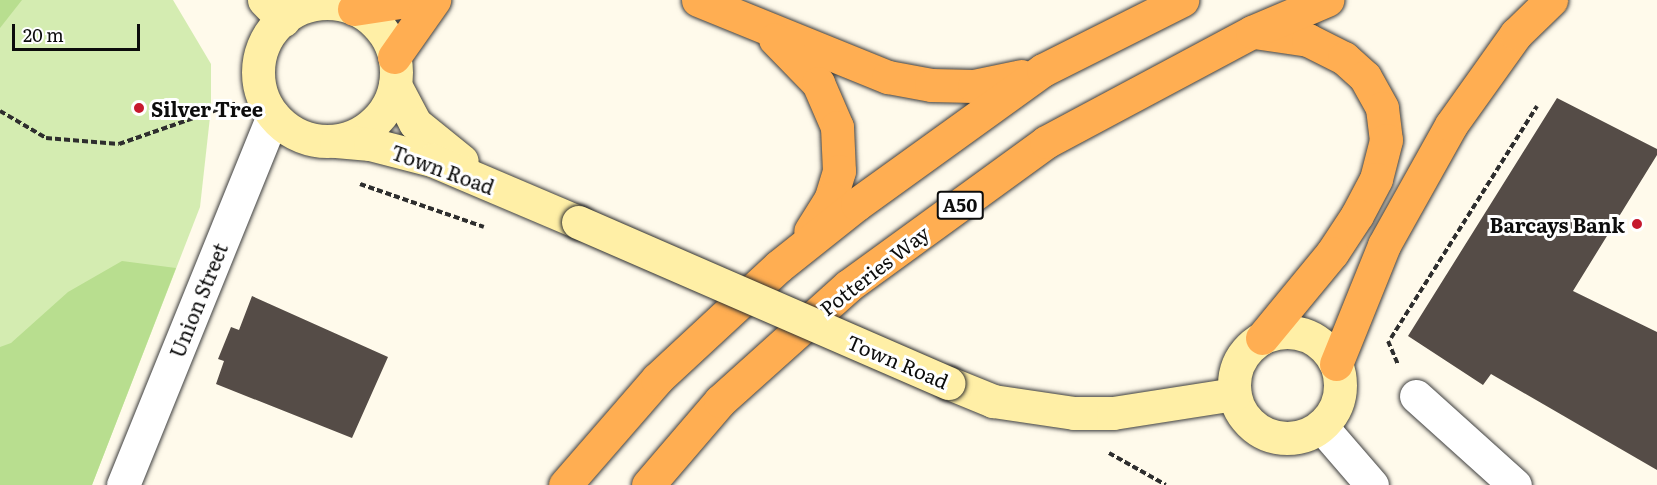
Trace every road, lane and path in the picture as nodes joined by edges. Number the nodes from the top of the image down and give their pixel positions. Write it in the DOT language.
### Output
graph roads {
  1 [pos="413,0"];
  2 [pos="434,0"];
  3 [pos="698,0"];
  4 [pos="1182,0"];
  5 [pos="1327,0"];
  6 [pos="1551,0"];
  7 [pos="354,9"];
  8 [pos="273,10"];
  9 [pos="762,27"];
  10 [pos="1252,32"];
  11 [pos="1043,70"];
  12 [pos="395,71"];
  13 [pos="267,105"];
  14 [pos="1537,106"];
  15 [pos="0,111"];
  16 [pos="336,141"];
  17 [pos="348,180"];
  18 [pos="547,210"];
  19 [pos="492,230"];
  20 [pos="779,266"];
  21 [pos="1262,338"];
  22 [pos="1387,343"];
  23 [pos="1336,364"];
  24 [pos="1235,394"];
  25 [pos="1416,396"];
  26 [pos="1321,426"];
  27 [pos="123,485"];
  28 [pos="565,485"];
  29 [pos="648,485"];
  30 [pos="1372,485"];
  31 [pos="1515,485"];
  1 -- 7 [label="highway"];
  2 -- 12 [label="highway"];
  3 -- 9 [label="highway"];
  4 -- 11 [label="highway"];
  5 -- 10 [label="highway, Potteries Way / A50"];
  6 -- 23 [label="highway"];
  7 -- 8 [label="main road"];
  7 -- 12 [label="main road"];
  8 -- 13 [label="main road"];
  9 -- 11 [label="highway"];
  9 -- 20 [label="highway"];
  10 -- 21 [label="highway"];
  10 -- 29 [label="highway, Potteries Way / A50"];
  11 -- 20 [label="highway"];
  12 -- 16 [label="main road"];
  12 -- 18 [label="main road, Town Road"];
  13 -- 15 [label="path"];
  13 -- 16 [label="main road"];
  13 -- 27 [label="street, Union Street"];
  14 -- 22 [label="path"];
  16 -- 18 [label="main road, Town Road"];
  17 -- 19 [label="path"];
  18 -- 24 [label="main road, Town Road, bridge"];
  20 -- 28 [label="highway"];
  21 -- 23 [label="main road"];
  21 -- 24 [label="main road"];
  23 -- 26 [label="main road"];
  24 -- 26 [label="main road"];
  25 -- 31 [label="street"];
  26 -- 30 [label="street"];
}
